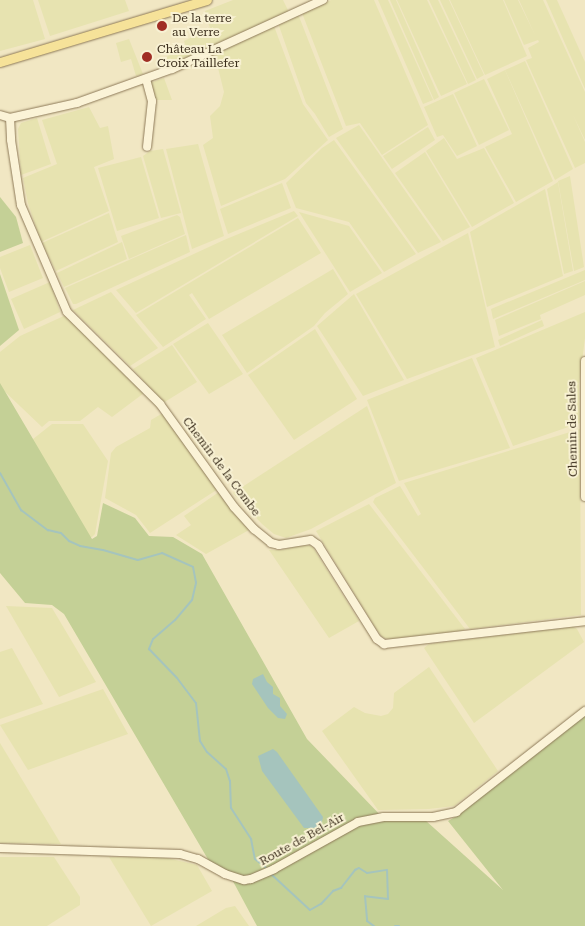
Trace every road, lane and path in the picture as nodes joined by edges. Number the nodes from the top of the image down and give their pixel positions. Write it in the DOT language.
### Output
graph roads {
  1 [pos="207,0"];
  2 [pos="323,0"];
  3 [pos="0,62"];
  4 [pos="146,79"];
  5 [pos="0,116"];
  6 [pos="10,118"];
  7 [pos="147,147"];
  8 [pos="585,362"];
  9 [pos="585,497"];
  10 [pos="585,620"];
  11 [pos="585,711"];
  12 [pos="0,848"];
  1 -- 3 [label="main road"];
  2 -- 4 [label="street"];
  4 -- 6 [label="street"];
  4 -- 7 [label="street"];
  5 -- 6 [label="street"];
  6 -- 10 [label="street, Chemin de la Combe"];
  8 -- 9 [label="street, Chemin de Sales"];
  11 -- 12 [label="street, Route de Bel-Air"];
}
